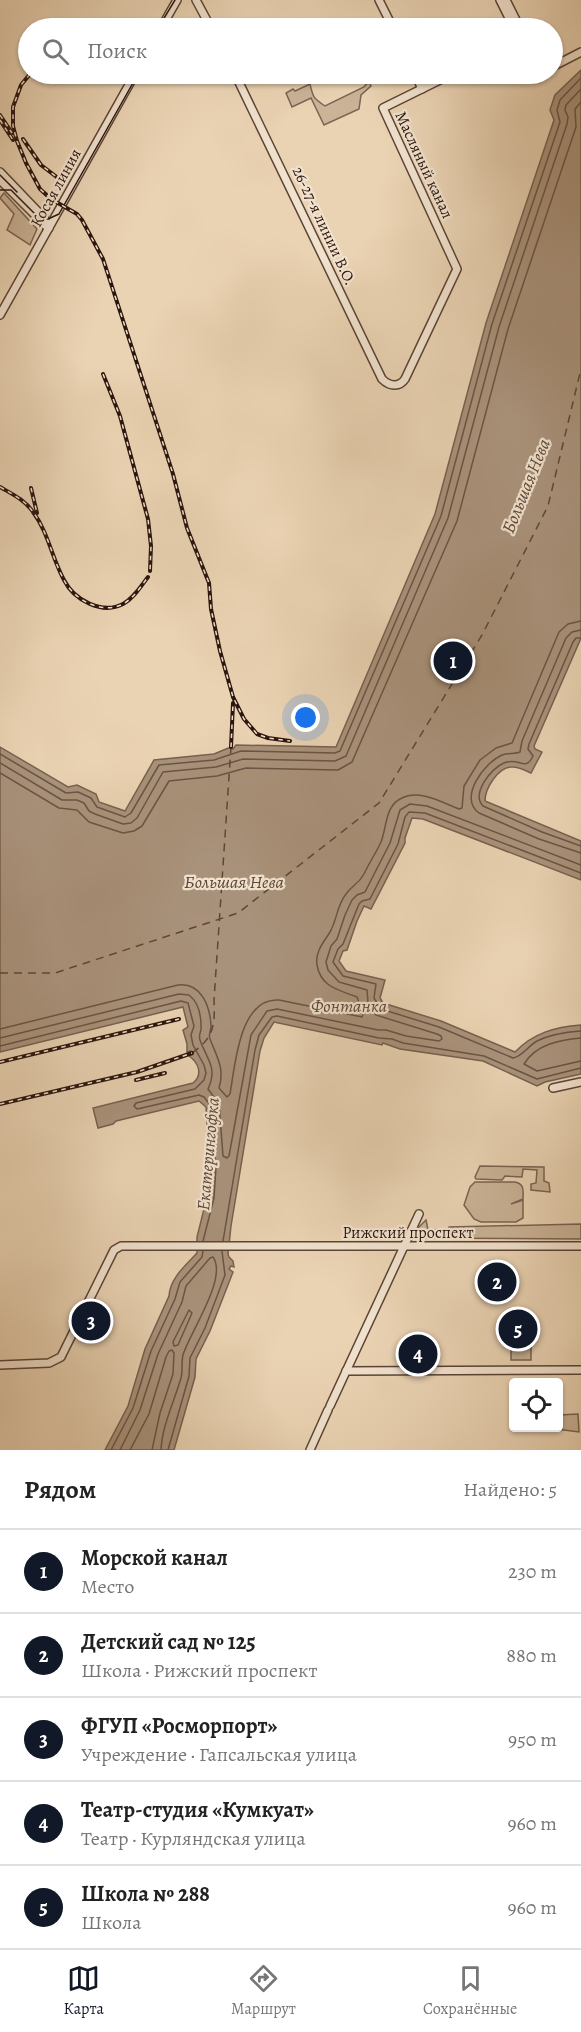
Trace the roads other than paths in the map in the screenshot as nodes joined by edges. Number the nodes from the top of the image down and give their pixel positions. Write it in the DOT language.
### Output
graph roads {
  1 [pos="177,0"];
  2 [pos="196,0"];
  3 [pos="379,0"];
  4 [pos="500,0"];
  5 [pos="506,0"];
  6 [pos="167,18"];
  7 [pos="206,18"];
  8 [pos="388,18"];
  9 [pos="509,18"];
  10 [pos="515,18"];
  11 [pos="581,52"];
  12 [pos="563,61"];
  13 [pos="129,84"];
  14 [pos="240,84"];
  15 [pos="420,84"];
  16 [pos="432,84"];
  17 [pos="422,89"];
  18 [pos="0,172"];
  19 [pos="0,180"];
  20 [pos="49,228"];
  21 [pos="0,315"];
  22 [pos="420,348"];
  23 [pos="581,1082"];
  24 [pos="553,1088"];
  25 [pos="419,1214"];
  26 [pos="403,1246"];
  27 [pos="581,1246"];
  28 [pos="0,1365"];
  29 [pos="581,1370"];
  30 [pos="346,1371"];
  31 [pos="310,1450"];
  1 -- 6 [label="street"];
  2 -- 7 [label="street"];
  3 -- 8 [label="street"];
  4 -- 9 [label="street"];
  5 -- 10 [label="street"];
  11 -- 12 [label="street"];
  13 -- 20 [label="street, Косая линия"];
  14 -- 22 [label="street, 26-27-я линии В.О."];
  15 -- 17 [label="street"];
  16 -- 17 [label="street, Масляный канал"];
  17 -- 22 [label="street, Масляный канал"];
  18 -- 20 [label="street"];
  19 -- 20 [label="street"];
  20 -- 21 [label="street, Косая линия"];
  23 -- 24 [label="street"];
  25 -- 26 [label="street"];
  26 -- 27 [label="street, Рижский проспект"];
  26 -- 28 [label="street, Рижский проспект"];
  26 -- 30 [label="street"];
  29 -- 30 [label="street"];
  30 -- 31 [label="street"];
}
